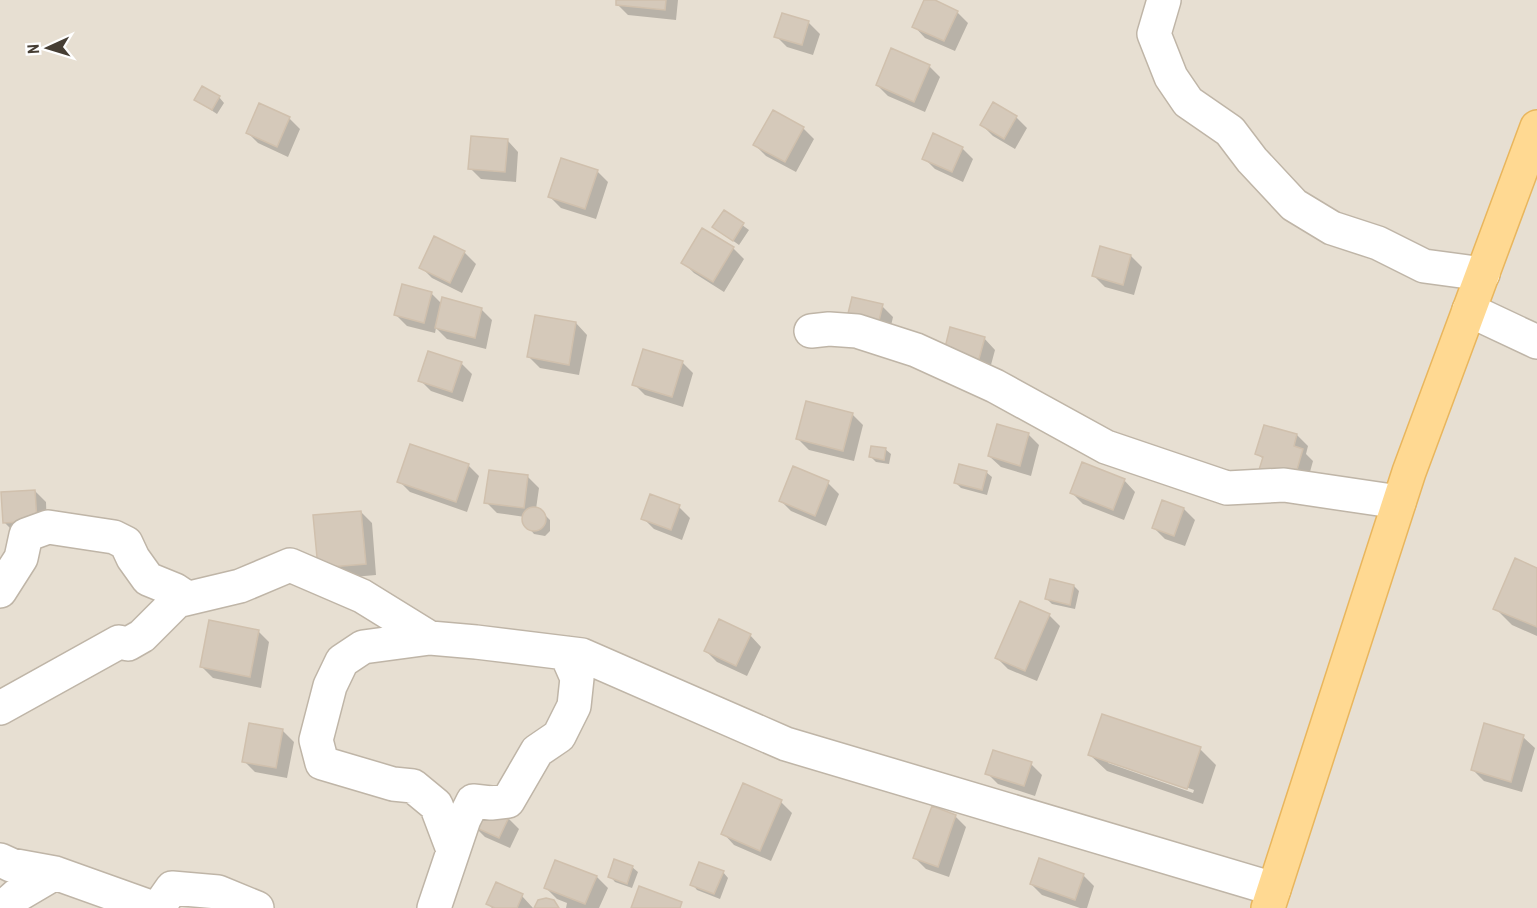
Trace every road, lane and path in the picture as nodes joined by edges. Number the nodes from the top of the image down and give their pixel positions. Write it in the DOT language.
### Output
graph roads {
  1 [pos="1164,0"];
  2 [pos="1537,128"];
  3 [pos="1483,274"];
  4 [pos="1469,310"];
  5 [pos="811,331"];
  6 [pos="1537,342"];
  7 [pos="1399,502"];
  8 [pos="0,591"];
  9 [pos="187,598"];
  10 [pos="430,638"];
  11 [pos="566,653"];
  12 [pos="0,708"];
  13 [pos="453,850"];
  14 [pos="0,860"];
  15 [pos="55,873"];
  16 [pos="1271,898"];
  17 [pos="3,908"];
  18 [pos="155,908"];
  19 [pos="257,908"];
  20 [pos="434,908"];
  1 -- 3 [label="street"];
  2 -- 3 [label="main road"];
  3 -- 4 [label="main road"];
  4 -- 6 [label="street"];
  4 -- 7 [label="main road"];
  5 -- 7 [label="street"];
  7 -- 16 [label="main road"];
  8 -- 9 [label="street"];
  9 -- 10 [label="street"];
  9 -- 12 [label="street"];
  10 -- 11 [label="street"];
  10 -- 13 [label="street"];
  11 -- 13 [label="street"];
  11 -- 16 [label="street"];
  13 -- 20 [label="street"];
  14 -- 15 [label="street"];
  15 -- 17 [label="street"];
  15 -- 18 [label="street"];
  18 -- 19 [label="street"];
}
